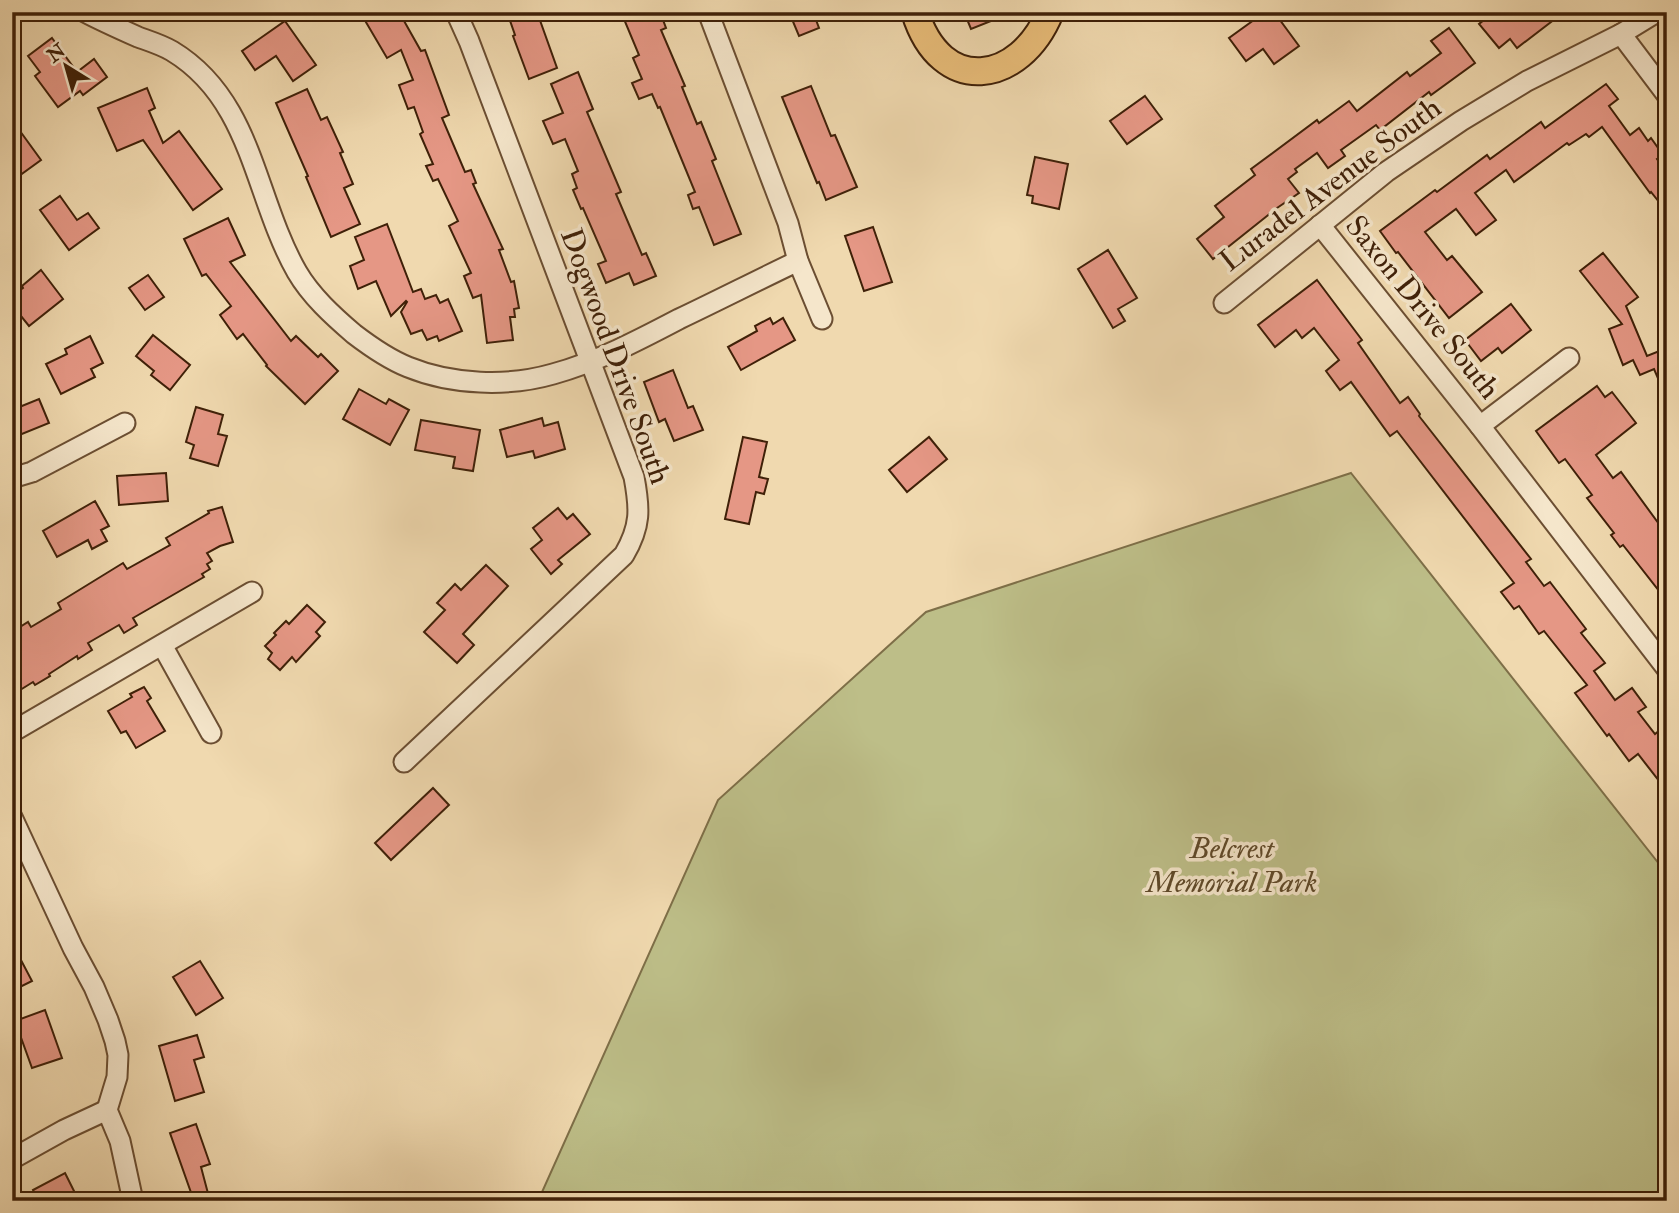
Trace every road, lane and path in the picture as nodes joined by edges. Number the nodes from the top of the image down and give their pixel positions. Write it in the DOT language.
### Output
graph roads {
  1 [pos="85,12"];
  2 [pos="456,12"];
  3 [pos="708,12"];
  4 [pos="915,12"];
  5 [pos="1050,12"];
  6 [pos="1657,12"];
  7 [pos="1620,34"];
  8 [pos="1667,95"];
  9 [pos="1320,225"];
  10 [pos="798,261"];
  11 [pos="1224,303"];
  12 [pos="822,319"];
  13 [pos="1569,358"];
  14 [pos="589,361"];
  15 [pos="125,423"];
  16 [pos="1480,426"];
  17 [pos="12,478"];
  18 [pos="252,592"];
  19 [pos="162,645"];
  20 [pos="1667,668"];
  21 [pos="12,732"];
  22 [pos="211,733"];
  23 [pos="404,762"];
  24 [pos="14,819"];
  25 [pos="107,1110"];
  26 [pos="12,1159"];
  27 [pos="133,1201"];
  1 -- 14 [label="street"];
  2 -- 14 [label="street, Dogwood Drive South"];
  3 -- 10 [label="street"];
  4 -- 5 [label="main road"];
  6 -- 7 [label="street, Luradel Avenue South"];
  7 -- 8 [label="street"];
  7 -- 9 [label="street, Luradel Avenue South"];
  9 -- 11 [label="street, Luradel Avenue South"];
  9 -- 16 [label="street, Saxon Drive South"];
  10 -- 12 [label="street"];
  10 -- 14 [label="street"];
  13 -- 16 [label="street, Saxon Drive South"];
  14 -- 23 [label="street, Dogwood Drive South"];
  15 -- 17 [label="street"];
  16 -- 20 [label="street, Saxon Drive South"];
  18 -- 19 [label="street"];
  19 -- 21 [label="street"];
  19 -- 22 [label="street"];
  24 -- 25 [label="street"];
  25 -- 26 [label="street"];
  25 -- 27 [label="street"];
}
